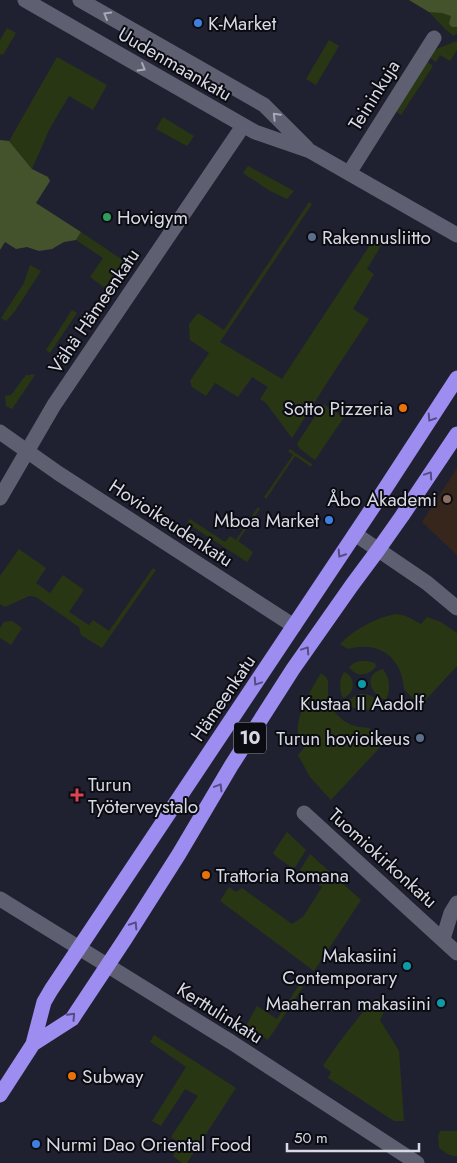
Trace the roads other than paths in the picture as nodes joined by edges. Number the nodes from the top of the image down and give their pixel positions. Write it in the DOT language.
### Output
graph roads {
  1 [pos="24,0"];
  2 [pos="80,0"];
  3 [pos="434,38"];
  4 [pos="243,126"];
  5 [pos="310,151"];
  6 [pos="349,173"];
  7 [pos="457,235"];
  8 [pos="457,378"];
  9 [pos="0,432"];
  10 [pos="457,434"];
  11 [pos="27,451"];
  12 [pos="0,498"];
  13 [pos="354,534"];
  14 [pos="378,550"];
  15 [pos="457,608"];
  16 [pos="294,626"];
  17 [pos="304,813"];
  18 [pos="0,899"];
  19 [pos="457,903"];
  20 [pos="443,939"];
  21 [pos="79,949"];
  22 [pos="457,953"];
  23 [pos="107,966"];
  24 [pos="33,1044"];
  25 [pos="0,1095"];
  26 [pos="417,1163"];
  1 -- 4 [label="street, Uudenmaankatu, one-way"];
  5 -- 2 [label="street, Uudenmaankatu, one-way"];
  3 -- 6 [label="street, Teininkuja"];
  4 -- 5 [label="street, Uudenmaankatu"];
  4 -- 11 [label="street, Vähä Hämeenkatu"];
  5 -- 6 [label="street, Uudenmaankatu"];
  6 -- 7 [label="street, Uudenmaankatu"];
  8 -- 13 [label="highway, Hämeenkatu / 10, one-way"];
  9 -- 11 [label="street, Hovioikeudenkatu"];
  14 -- 10 [label="highway, Hämeenkatu / 10, one-way"];
  11 -- 12 [label="street, Vähä Hämeenkatu"];
  11 -- 16 [label="street, Hovioikeudenkatu"];
  13 -- 14 [label="street"];
  13 -- 16 [label="highway, Hämeenkatu / 10, one-way"];
  14 -- 15 [label="street"];
  23 -- 14 [label="highway, Hämeenkatu / 10, one-way"];
  16 -- 21 [label="highway, Hämeenkatu / 10, one-way"];
  17 -- 20 [label="street, Tuomiokirkonkatu"];
  18 -- 21 [label="street, Kerttulinkatu"];
  19 -- 20 [label="street"];
  20 -- 22 [label="street, Tuomiokirkonkatu"];
  21 -- 23 [label="street, Kerttulinkatu"];
  21 -- 24 [label="highway, Hämeenkatu / 10"];
  24 -- 23 [label="highway, Hämeenkatu / 10, one-way"];
  23 -- 26 [label="street, Kerttulinkatu"];
  24 -- 25 [label="highway, Hämeenkatu / 10"];
}
